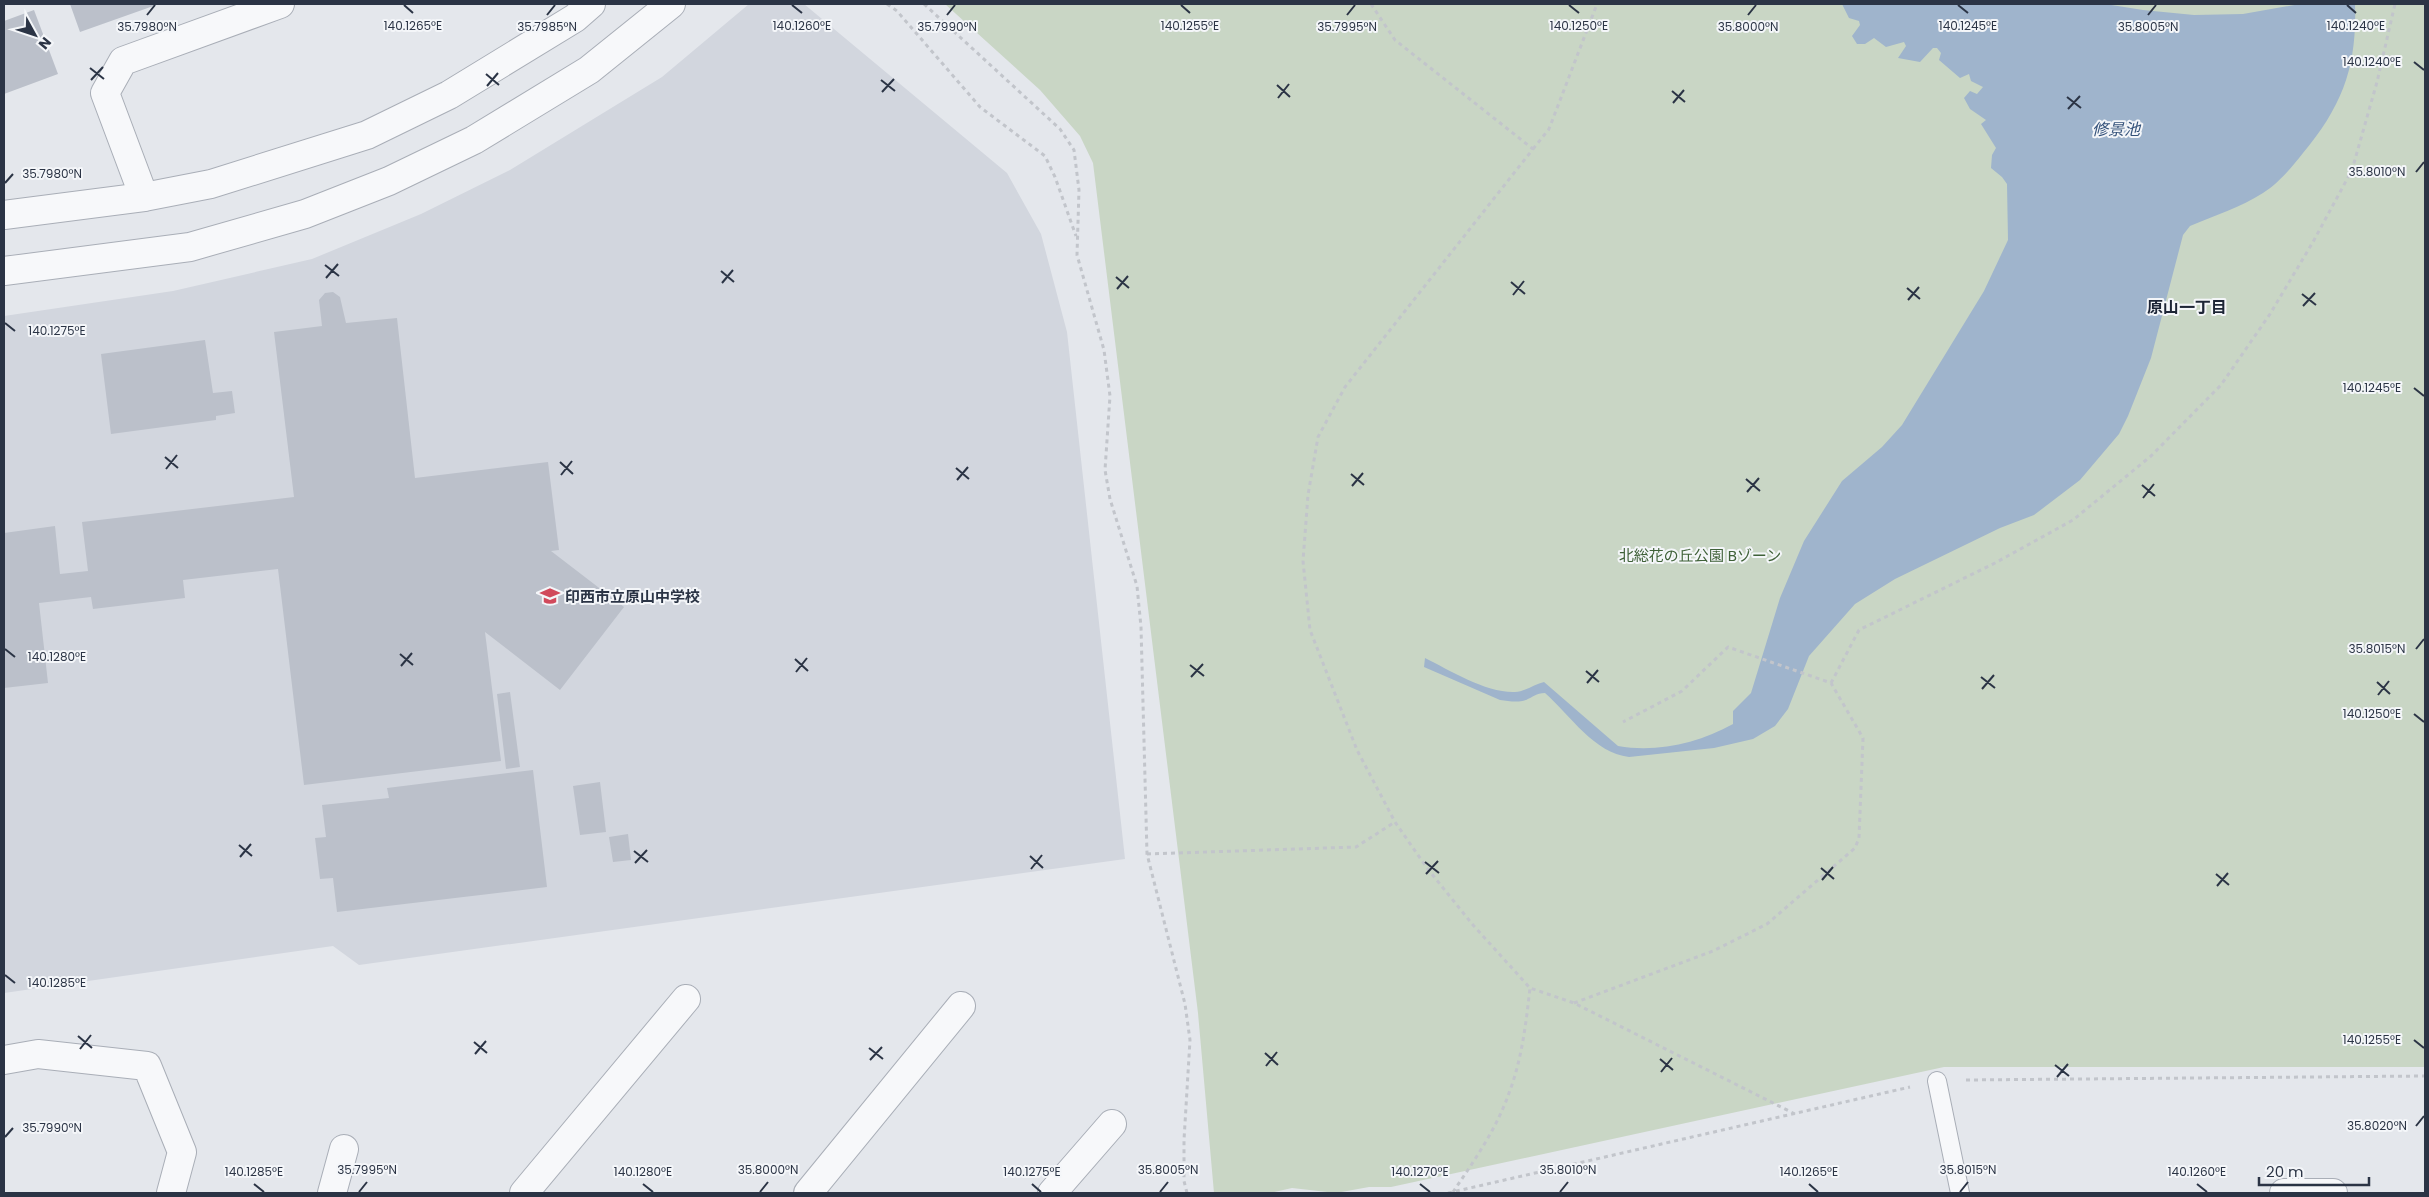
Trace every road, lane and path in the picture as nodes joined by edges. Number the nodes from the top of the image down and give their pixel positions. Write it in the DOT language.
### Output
graph roads {
  1 [pos="280,4"];
  2 [pos="591,4"];
  3 [pos="671,4"];
  4 [pos="887,4"];
  5 [pos="924,4"];
  6 [pos="1371,4"];
  7 [pos="1598,4"];
  8 [pos="2395,4"];
  9 [pos="1532,149"];
  10 [pos="144,197"];
  11 [pos="4,215"];
  12 [pos="1077,239"];
  13 [pos="4,271"];
  14 [pos="1831,683"];
  15 [pos="1623,722"];
  16 [pos="1395,822"];
  17 [pos="1147,854"];
  18 [pos="1530,988"];
  19 [pos="686,1000"];
  20 [pos="1574,1003"];
  21 [pos="961,1006"];
  22 [pos="4,1060"];
  23 [pos="1937,1081"];
  24 [pos="1795,1114"];
  25 [pos="1112,1124"];
  26 [pos="344,1150"];
  27 [pos="1453,1192"];
  28 [pos="171,1193"];
  29 [pos="332,1193"];
  30 [pos="524,1193"];
  31 [pos="808,1193"];
  32 [pos="1052,1193"];
  33 [pos="1187,1193"];
  34 [pos="1960,1193"];
  35 [pos="2284,1193"];
  36 [pos="2333,1193"];
  1 -- 10 [label="street"];
  2 -- 10 [label="street"];
  3 -- 13 [label="street"];
  4 -- 12 [label="path"];
  5 -- 12 [label="path"];
  6 -- 9 [label="path"];
  7 -- 9 [label="path"];
  8 -- 14 [label="path"];
  9 -- 16 [label="path"];
  10 -- 11 [label="street"];
  12 -- 17 [label="path"];
  14 -- 15 [label="path"];
  14 -- 20 [label="path"];
  16 -- 17 [label="path"];
  16 -- 18 [label="path"];
  17 -- 33 [label="path"];
  18 -- 20 [label="path"];
  18 -- 27 [label="path"];
  19 -- 30 [label="street"];
  20 -- 24 [label="path"];
  21 -- 31 [label="street"];
  22 -- 28 [label="street"];
  23 -- 34 [label="lane"];
  25 -- 32 [label="street"];
  26 -- 29 [label="street"];
  35 -- 36 [label="street"];
}
